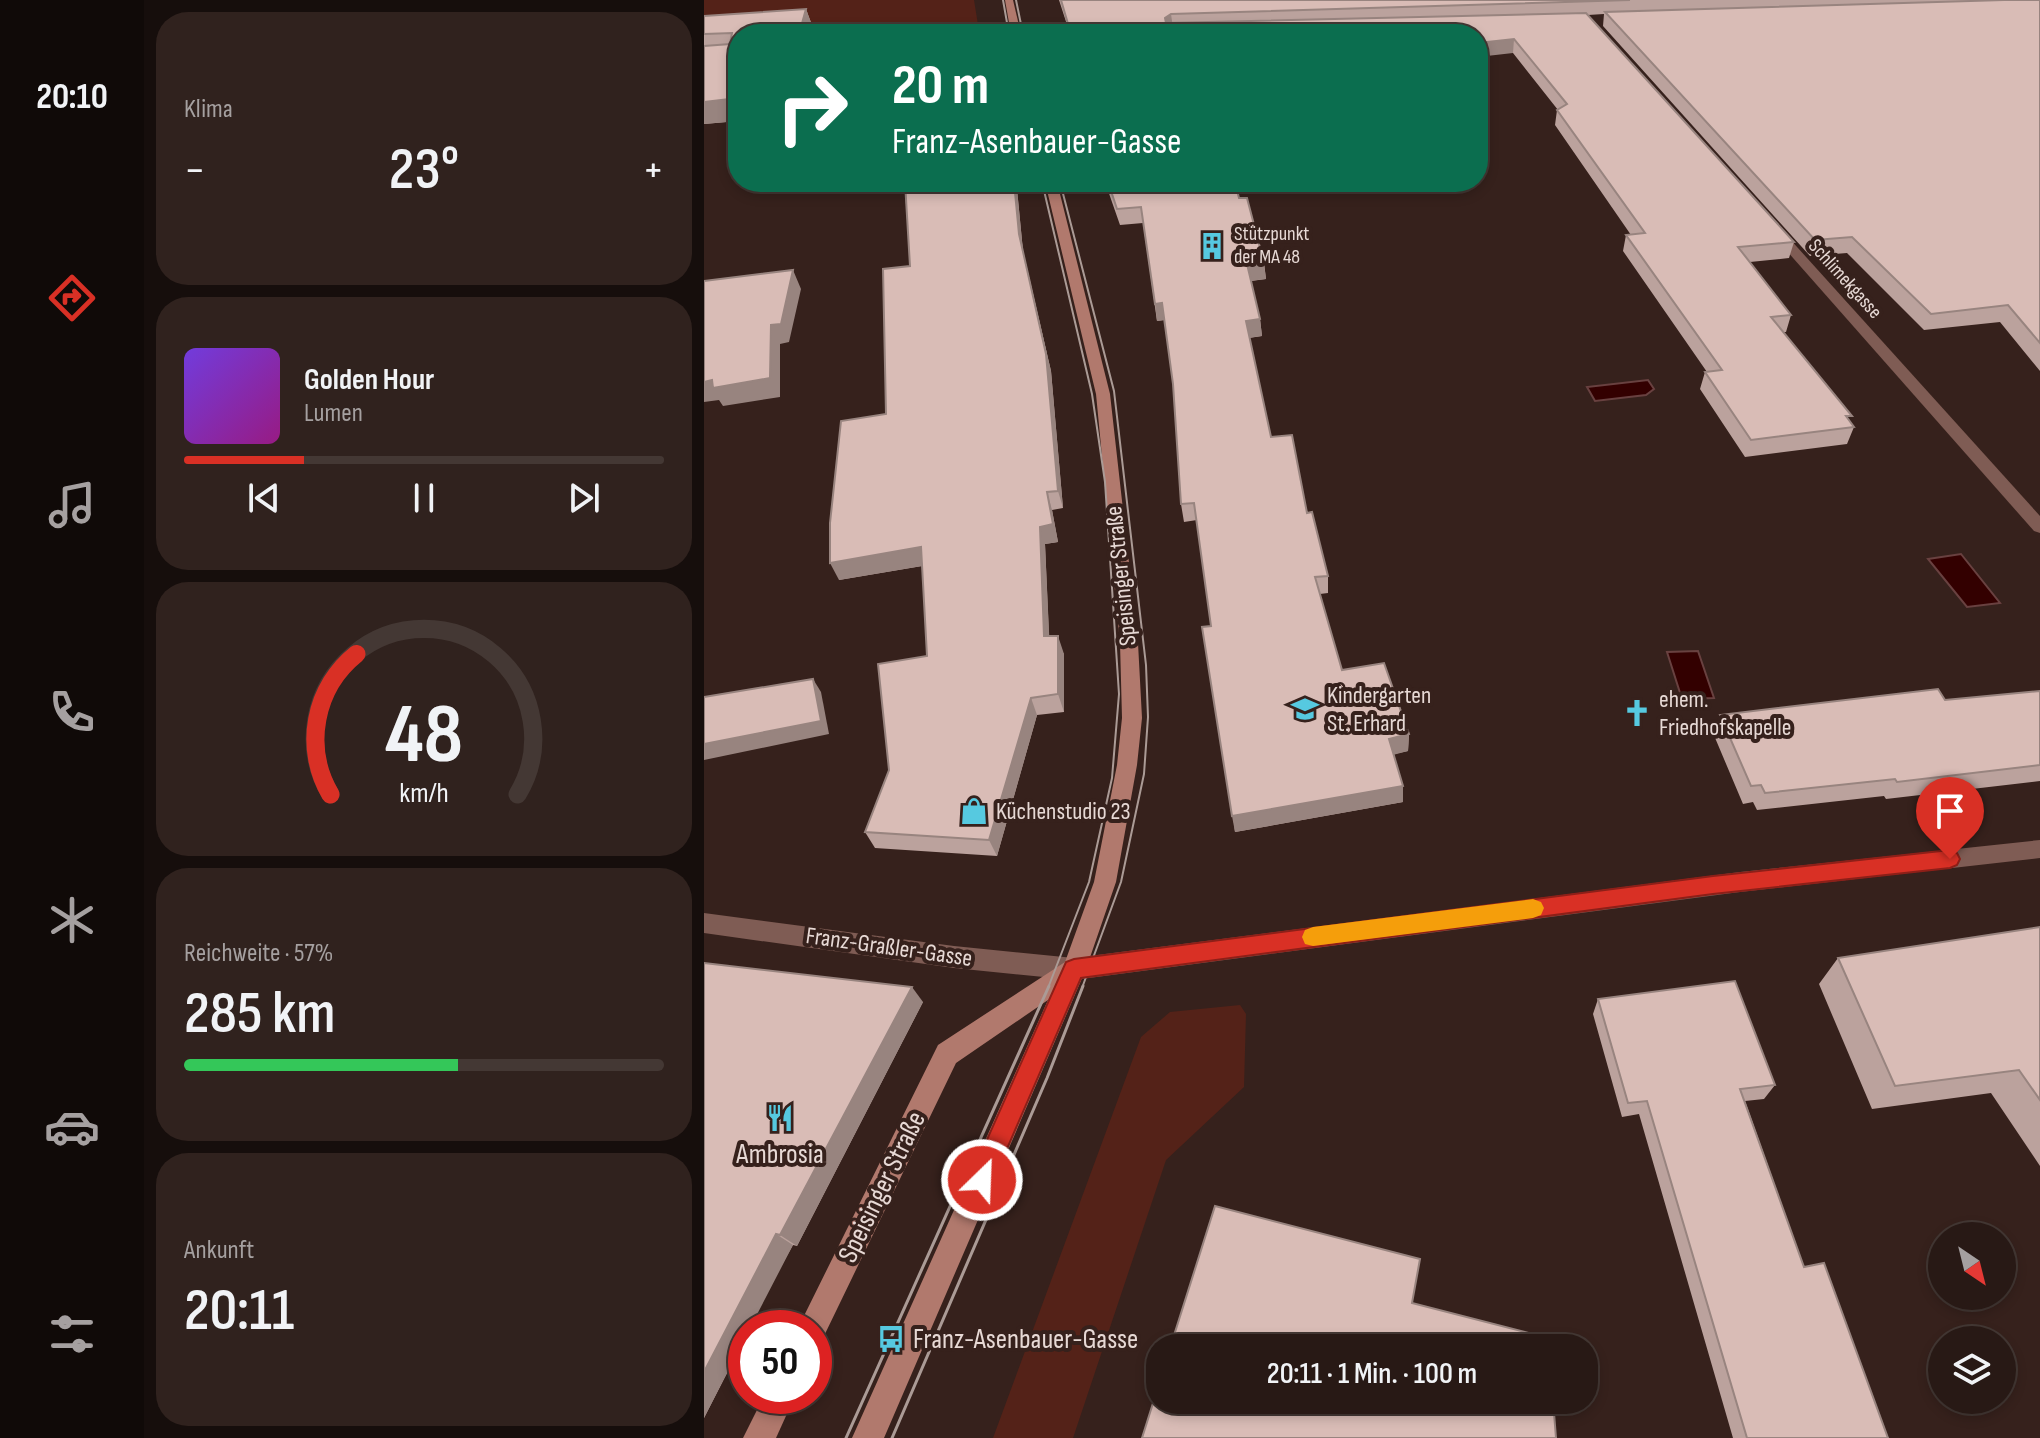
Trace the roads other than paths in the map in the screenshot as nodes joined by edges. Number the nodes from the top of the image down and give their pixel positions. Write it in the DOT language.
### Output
graph roads {
  1 [pos="1009,0"];
  2 [pos="1014,24"];
  3 [pos="1053,192"];
  4 [pos="1765,219"];
  5 [pos="2040,527"];
  6 [pos="2040,849"];
  7 [pos="704,923"];
  8 [pos="1074,969"];
  9 [pos="822,1310"];
  10 [pos="771,1414"];
  11 [pos="759,1438"];
  12 [pos="868,1438"];
  1 -- 2 [label="main road"];
  3 -- 8 [label="main road, Speisinger Straße"];
  4 -- 5 [label="street, Schlimekgasse"];
  6 -- 8 [label="street"];
  7 -- 8 [label="street, Franz-Graßler-Gasse"];
  8 -- 9 [label="main road, Speisinger Straße"];
  8 -- 12 [label="main road, Speisinger Straße"];
  10 -- 11 [label="main road"];
}
